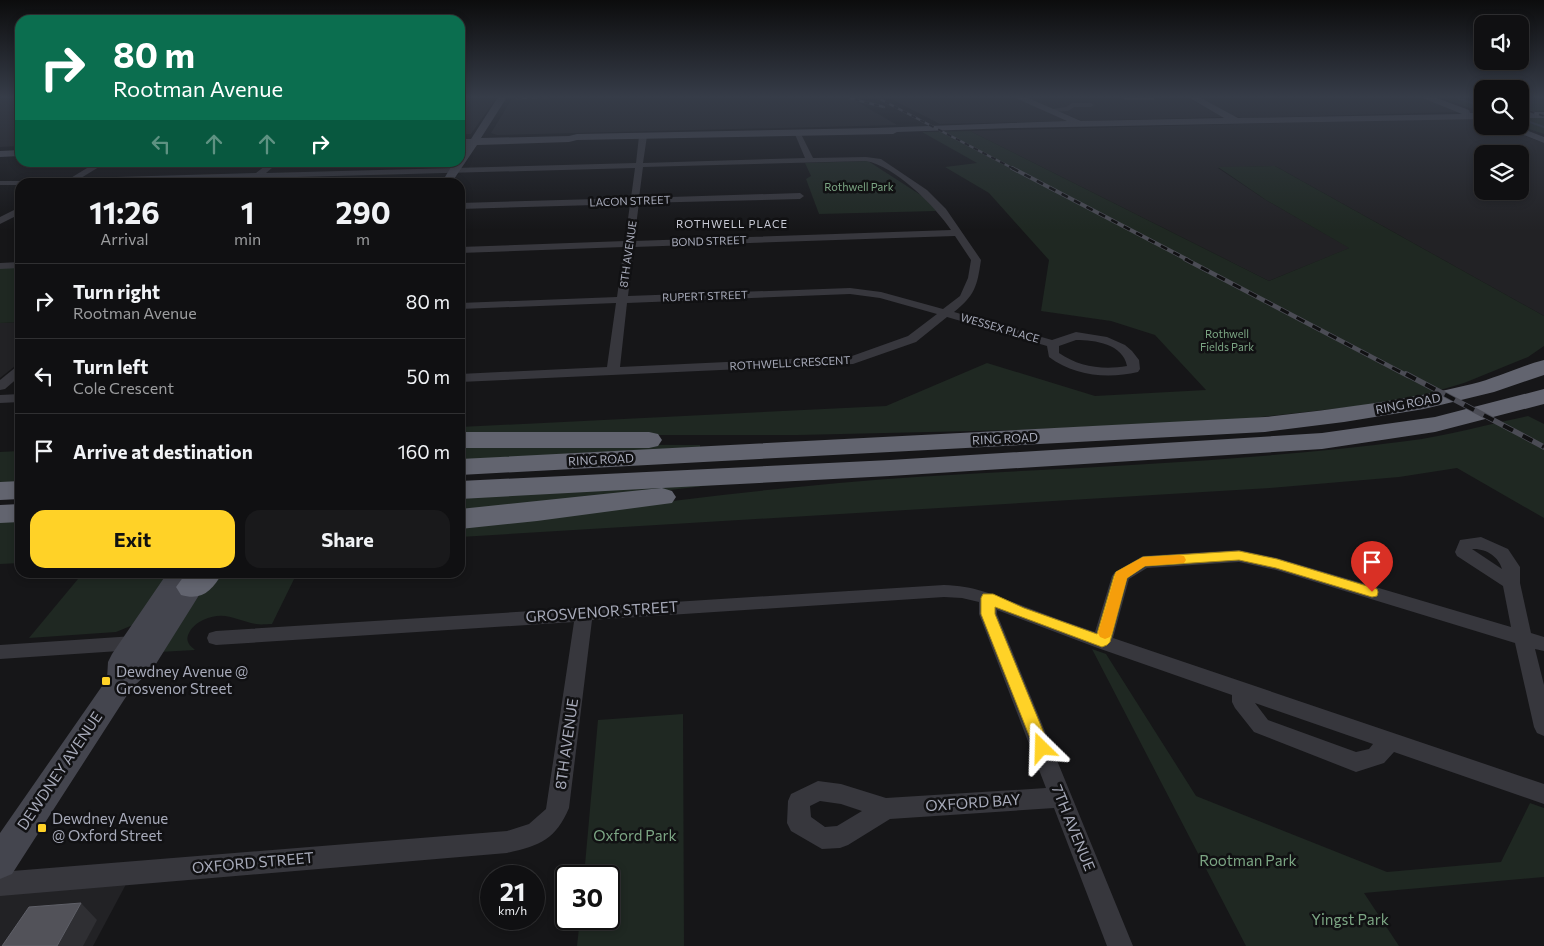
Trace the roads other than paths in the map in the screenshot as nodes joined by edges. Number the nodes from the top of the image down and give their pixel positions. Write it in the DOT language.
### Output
graph roads {
  1 [pos="474,141"];
  2 [pos="642,141"];
  3 [pos="800,141"];
  4 [pos="15,149"];
  5 [pos="0,150"];
  6 [pos="15,153"];
  7 [pos="0,154"];
  8 [pos="465,156"];
  9 [pos="806,161"];
  10 [pos="639,166"];
  11 [pos="95,167"];
  12 [pos="269,167"];
  13 [pos="458,167"];
  14 [pos="455,171"];
  15 [pos="258,176"];
  16 [pos="76,178"];
  17 [pos="195,178"];
  18 [pos="255,178"];
  19 [pos="450,178"];
  20 [pos="0,183"];
  21 [pos="15,183"];
  22 [pos="800,196"];
  23 [pos="635,201"];
  24 [pos="465,206"];
  25 [pos="15,213"];
  26 [pos="15,220"];
  27 [pos="0,221"];
  28 [pos="958,233"];
  29 [pos="628,244"];
  30 [pos="465,250"];
  31 [pos="15,265"];
  32 [pos="0,266"];
  33 [pos="622,299"];
  34 [pos="465,306"];
  35 [pos="947,312"];
  36 [pos="1054,344"];
  37 [pos="1544,367"];
  38 [pos="614,372"];
  39 [pos="15,374"];
  40 [pos="465,378"];
  41 [pos="0,386"];
  42 [pos="1544,396"];
  43 [pos="15,398"];
  44 [pos="0,399"];
  45 [pos="465,440"];
  46 [pos="945,442"];
  47 [pos="465,467"];
  48 [pos="890,468"];
  49 [pos="15,490"];
  50 [pos="465,490"];
  51 [pos="0,491"];
  52 [pos="15,513"];
  53 [pos="0,514"];
  54 [pos="465,519"];
  55 [pos="193,578"];
  56 [pos="194,578"];
  57 [pos="1511,583"];
  58 [pos="988,598"];
  59 [pos="584,614"];
  60 [pos="216,638"];
  61 [pos="1523,638"];
  62 [pos="1102,642"];
  63 [pos="134,643"];
  64 [pos="1544,644"];
  65 [pos="0,652"];
  66 [pos="121,681"];
  67 [pos="1243,690"];
  68 [pos="1544,727"];
  69 [pos="1390,741"];
  70 [pos="1544,794"];
  71 [pos="1061,797"];
  72 [pos="886,809"];
  73 [pos="507,842"];
  74 [pos="0,862"];
  75 [pos="0,884"];
  76 [pos="1120,946"];
  1 -- 8 [label="main road"];
  2 -- 10 [label="street, 8TH AVENUE"];
  3 -- 9 [label="street"];
  4 -- 5 [label="main road"];
  6 -- 7 [label="main road"];
  9 -- 10 [label="street, ROTHWELL CRESCENT"];
  9 -- 28 [label="street, ROTHWELL CRESCENT"];
  10 -- 14 [label="street, ROTHWELL CRESCENT"];
  10 -- 23 [label="street, 8TH AVENUE"];
  11 -- 16 [label="street"];
  12 -- 15 [label="street"];
  13 -- 14 [label="main road"];
  14 -- 15 [label="street, ROTHWELL CRESCENT"];
  14 -- 19 [label="main road"];
  15 -- 17 [label="street, ROTHWELL CRESCENT"];
  15 -- 18 [label="street"];
  20 -- 21 [label="street"];
  22 -- 23 [label="street, LACON STREET"];
  23 -- 24 [label="street, LACON STREET"];
  23 -- 29 [label="street, 8TH AVENUE"];
  25 -- 27 [label="street"];
  26 -- 27 [label="street"];
  28 -- 29 [label="street, BOND STREET"];
  28 -- 35 [label="street, ROTHWELL CRESCENT"];
  29 -- 30 [label="street, BOND STREET"];
  29 -- 33 [label="street, 8TH AVENUE"];
  31 -- 32 [label="street"];
  33 -- 34 [label="street, RUPERT STREET"];
  33 -- 35 [label="street, RUPERT STREET"];
  33 -- 38 [label="street, 8TH AVENUE"];
  35 -- 36 [label="street, WESSEX PLACE"];
  35 -- 38 [label="street, ROTHWELL CRESCENT"];
  36 -- 36 [label="street, WESSEX PLACE"];
  37 -- 46 [label="highway, RING ROAD"];
  38 -- 40 [label="street, ROTHWELL CRESCENT"];
  39 -- 41 [label="street"];
  42 -- 48 [label="highway, RING ROAD"];
  43 -- 44 [label="street"];
  45 -- 46 [label="highway"];
  46 -- 47 [label="highway, RING ROAD"];
  48 -- 50 [label="highway, RING ROAD"];
  48 -- 54 [label="highway"];
  49 -- 51 [label="highway"];
  52 -- 53 [label="highway"];
  55 -- 63 [label="main road, DEWDNEY AVENUE"];
  56 -- 66 [label="main road, DEWDNEY AVENUE"];
  57 -- 61 [label="street"];
  58 -- 59 [label="street, GROSVENOR STREET"];
  58 -- 62 [label="street, GROSVENOR STREET"];
  58 -- 71 [label="street, 7TH AVENUE"];
  59 -- 60 [label="street, GROSVENOR STREET"];
  59 -- 73 [label="street, 8TH AVENUE"];
  61 -- 62 [label="street"];
  61 -- 64 [label="street"];
  61 -- 68 [label="street"];
  62 -- 67 [label="street, GROSVENOR STREET"];
  63 -- 65 [label="street"];
  63 -- 66 [label="main road, DEWDNEY AVENUE"];
  66 -- 74 [label="main road, DEWDNEY AVENUE"];
  67 -- 69 [label="street, GROSVENOR STREET"];
  67 -- 69 [label="street"];
  69 -- 70 [label="street, GROSVENOR STREET"];
  71 -- 72 [label="street, OXFORD BAY"];
  71 -- 76 [label="street, 7TH AVENUE"];
  73 -- 75 [label="street, OXFORD STREET"];
}
